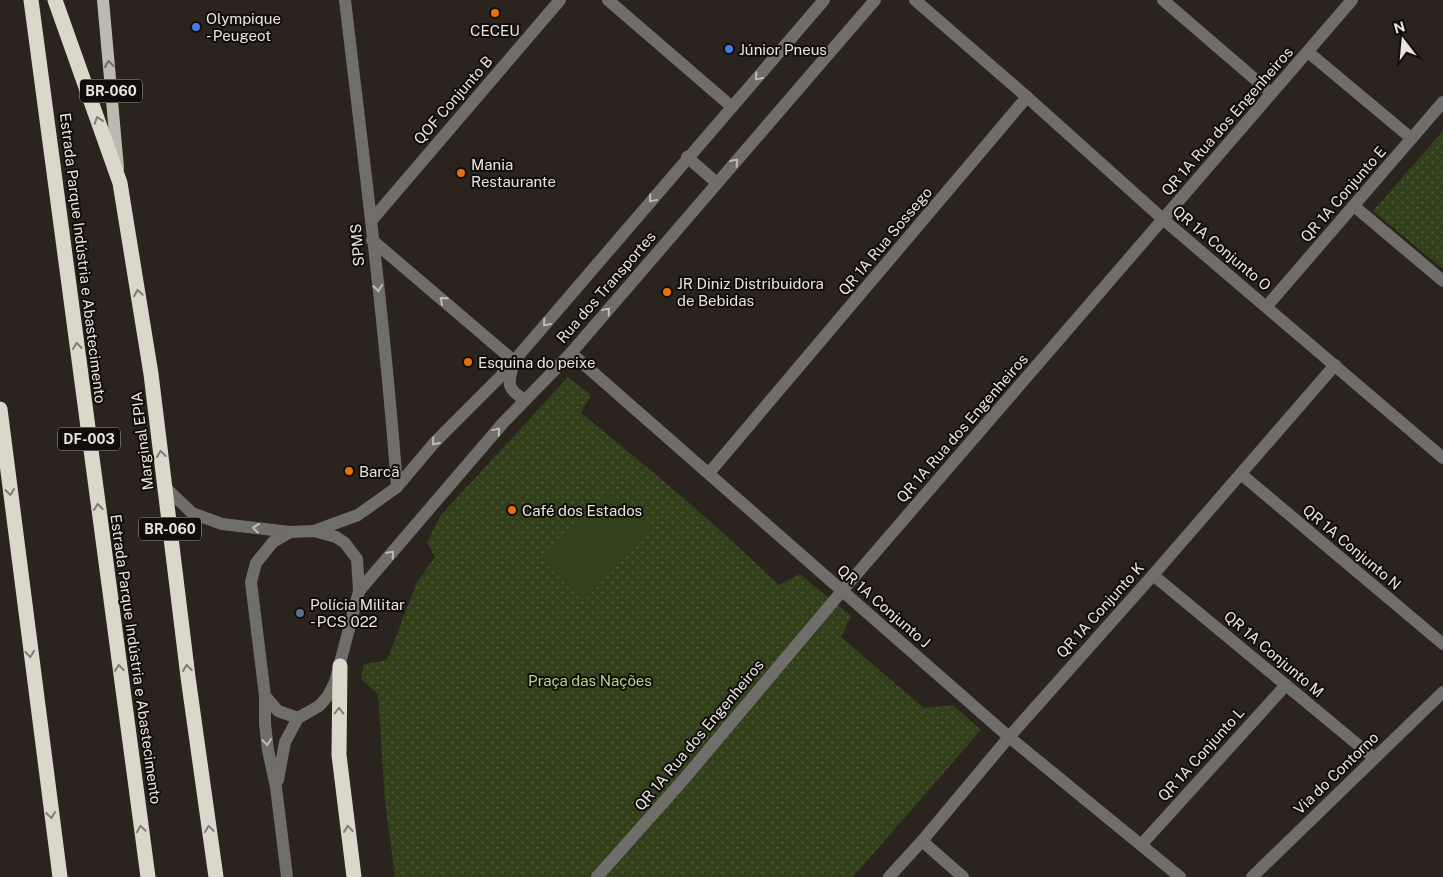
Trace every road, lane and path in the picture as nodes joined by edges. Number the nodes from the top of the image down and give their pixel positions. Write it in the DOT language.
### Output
graph roads {
  1 [pos="31,0"];
  2 [pos="55,0"];
  3 [pos="102,0"];
  4 [pos="345,0"];
  5 [pos="560,0"];
  6 [pos="608,0"];
  7 [pos="824,0"];
  8 [pos="875,0"];
  9 [pos="915,0"];
  10 [pos="1163,0"];
  11 [pos="1352,0"];
  12 [pos="1308,52"];
  13 [pos="1271,93"];
  14 [pos="1027,98"];
  15 [pos="1443,102"];
  16 [pos="732,107"];
  17 [pos="1411,138"];
  18 [pos="687,157"];
  19 [pos="120,182"];
  20 [pos="717,183"];
  21 [pos="1354,206"];
  22 [pos="1164,220"];
  23 [pos="371,221"];
  24 [pos="372,240"];
  25 [pos="1443,281"];
  26 [pos="1267,306"];
  27 [pos="571,353"];
  28 [pos="514,361"];
  29 [pos="1335,365"];
  30 [pos="525,400"];
  31 [pos="0,409"];
  32 [pos="1443,458"];
  33 [pos="709,473"];
  34 [pos="1241,474"];
  35 [pos="165,487"];
  36 [pos="397,487"];
  37 [pos="314,531"];
  38 [pos="290,532"];
  39 [pos="1153,575"];
  40 [pos="359,591"];
  41 [pos="842,591"];
  42 [pos="1443,644"];
  43 [pos="340,666"];
  44 [pos="1286,685"];
  45 [pos="1443,692"];
  46 [pos="265,696"];
  47 [pos="298,718"];
  48 [pos="1009,737"];
  49 [pos="1374,758"];
  50 [pos="276,787"];
  51 [pos="922,841"];
  52 [pos="1141,845"];
  53 [pos="60,877"];
  54 [pos="148,877"];
  55 [pos="216,877"];
  56 [pos="287,877"];
  57 [pos="354,877"];
  58 [pos="597,877"];
  59 [pos="889,877"];
  60 [pos="963,877"];
  61 [pos="1180,877"];
  62 [pos="1252,877"];
  54 -- 1 [label="highway, Estrada Parque Indústria e Abastecimento / DF-003, one-way"];
  19 -- 2 [label="highway, one-way"];
  19 -- 3 [label="main road, Marginal EPIA / BR-060, one-way"];
  4 -- 23 [label="street, SPMS"];
  5 -- 23 [label="street, QOF Conjunto B"];
  6 -- 16 [label="street"];
  7 -- 16 [label="street, Rua dos Transportes, one-way"];
  20 -- 8 [label="street, Rua dos Transportes, one-way"];
  9 -- 14 [label="street, QR 1A Conjunto O"];
  10 -- 13 [label="street"];
  11 -- 12 [label="street, QR 1A Rua dos Engenheiros"];
  12 -- 13 [label="street, QR 1A Rua dos Engenheiros"];
  12 -- 17 [label="street"];
  13 -- 22 [label="street, QR 1A Rua dos Engenheiros"];
  14 -- 22 [label="street, QR 1A Conjunto O"];
  14 -- 33 [label="street, QR 1A Rua Sossego"];
  15 -- 17 [label="street, QR 1A Conjunto E"];
  16 -- 18 [label="street, Rua dos Transportes"];
  17 -- 21 [label="street, QR 1A Conjunto E"];
  18 -- 20 [label="street"];
  18 -- 28 [label="street, Rua dos Transportes, one-way"];
  35 -- 19 [label="highway, Marginal EPIA / BR-060, one-way"];
  27 -- 20 [label="street, Rua dos Transportes, one-way"];
  21 -- 25 [label="street"];
  21 -- 26 [label="street, QR 1A Conjunto E"];
  22 -- 26 [label="street, QR 1A Conjunto O"];
  22 -- 41 [label="street, QR 1A Rua dos Engenheiros"];
  23 -- 24 [label="street, SPMS"];
  28 -- 24 [label="street, one-way"];
  24 -- 36 [label="street, SPMS, one-way"];
  26 -- 29 [label="street, QR 1A Conjunto O"];
  27 -- 30 [label="street, Rua dos Transportes"];
  27 -- 33 [label="street, QR 1A Conjunto J"];
  28 -- 30 [label="street"];
  28 -- 36 [label="street, Rua dos Transportes, one-way"];
  29 -- 32 [label="street, QR 1A Conjunto O"];
  29 -- 34 [label="street, QR 1A Conjunto K"];
  40 -- 30 [label="street, Rua dos Transportes, one-way"];
  31 -- 53 [label="highway, one-way"];
  33 -- 41 [label="street, QR 1A Conjunto J"];
  34 -- 39 [label="street, QR 1A Conjunto K"];
  34 -- 42 [label="street, QR 1A Conjunto N"];
  38 -- 35 [label="street, one-way"];
  55 -- 35 [label="highway, Marginal EPIA / BR-060, one-way"];
  36 -- 37 [label="street, Rua dos Transportes"];
  37 -- 38 [label="street"];
  37 -- 40 [label="street"];
  38 -- 46 [label="street"];
  39 -- 44 [label="street, QR 1A Conjunto M"];
  39 -- 48 [label="street, QR 1A Conjunto K"];
  40 -- 43 [label="street"];
  41 -- 48 [label="street, QR 1A Conjunto J"];
  41 -- 58 [label="street, QR 1A Rua dos Engenheiros"];
  43 -- 47 [label="street"];
  57 -- 43 [label="highway, one-way"];
  44 -- 49 [label="street, QR 1A Conjunto M"];
  44 -- 52 [label="street, QR 1A Conjunto L"];
  45 -- 49 [label="street, Via do Contorno"];
  46 -- 47 [label="street"];
  46 -- 50 [label="street, one-way"];
  47 -- 50 [label="street"];
  48 -- 51 [label="street, QR 1A Conjunto K"];
  48 -- 52 [label="street, QR 1A Conjunto J"];
  49 -- 62 [label="street, Via do Contorno"];
  50 -- 56 [label="street"];
  51 -- 59 [label="street, QR 1A Conjunto K"];
  51 -- 60 [label="street"];
  52 -- 61 [label="street, QR 1A Conjunto J"];
}
